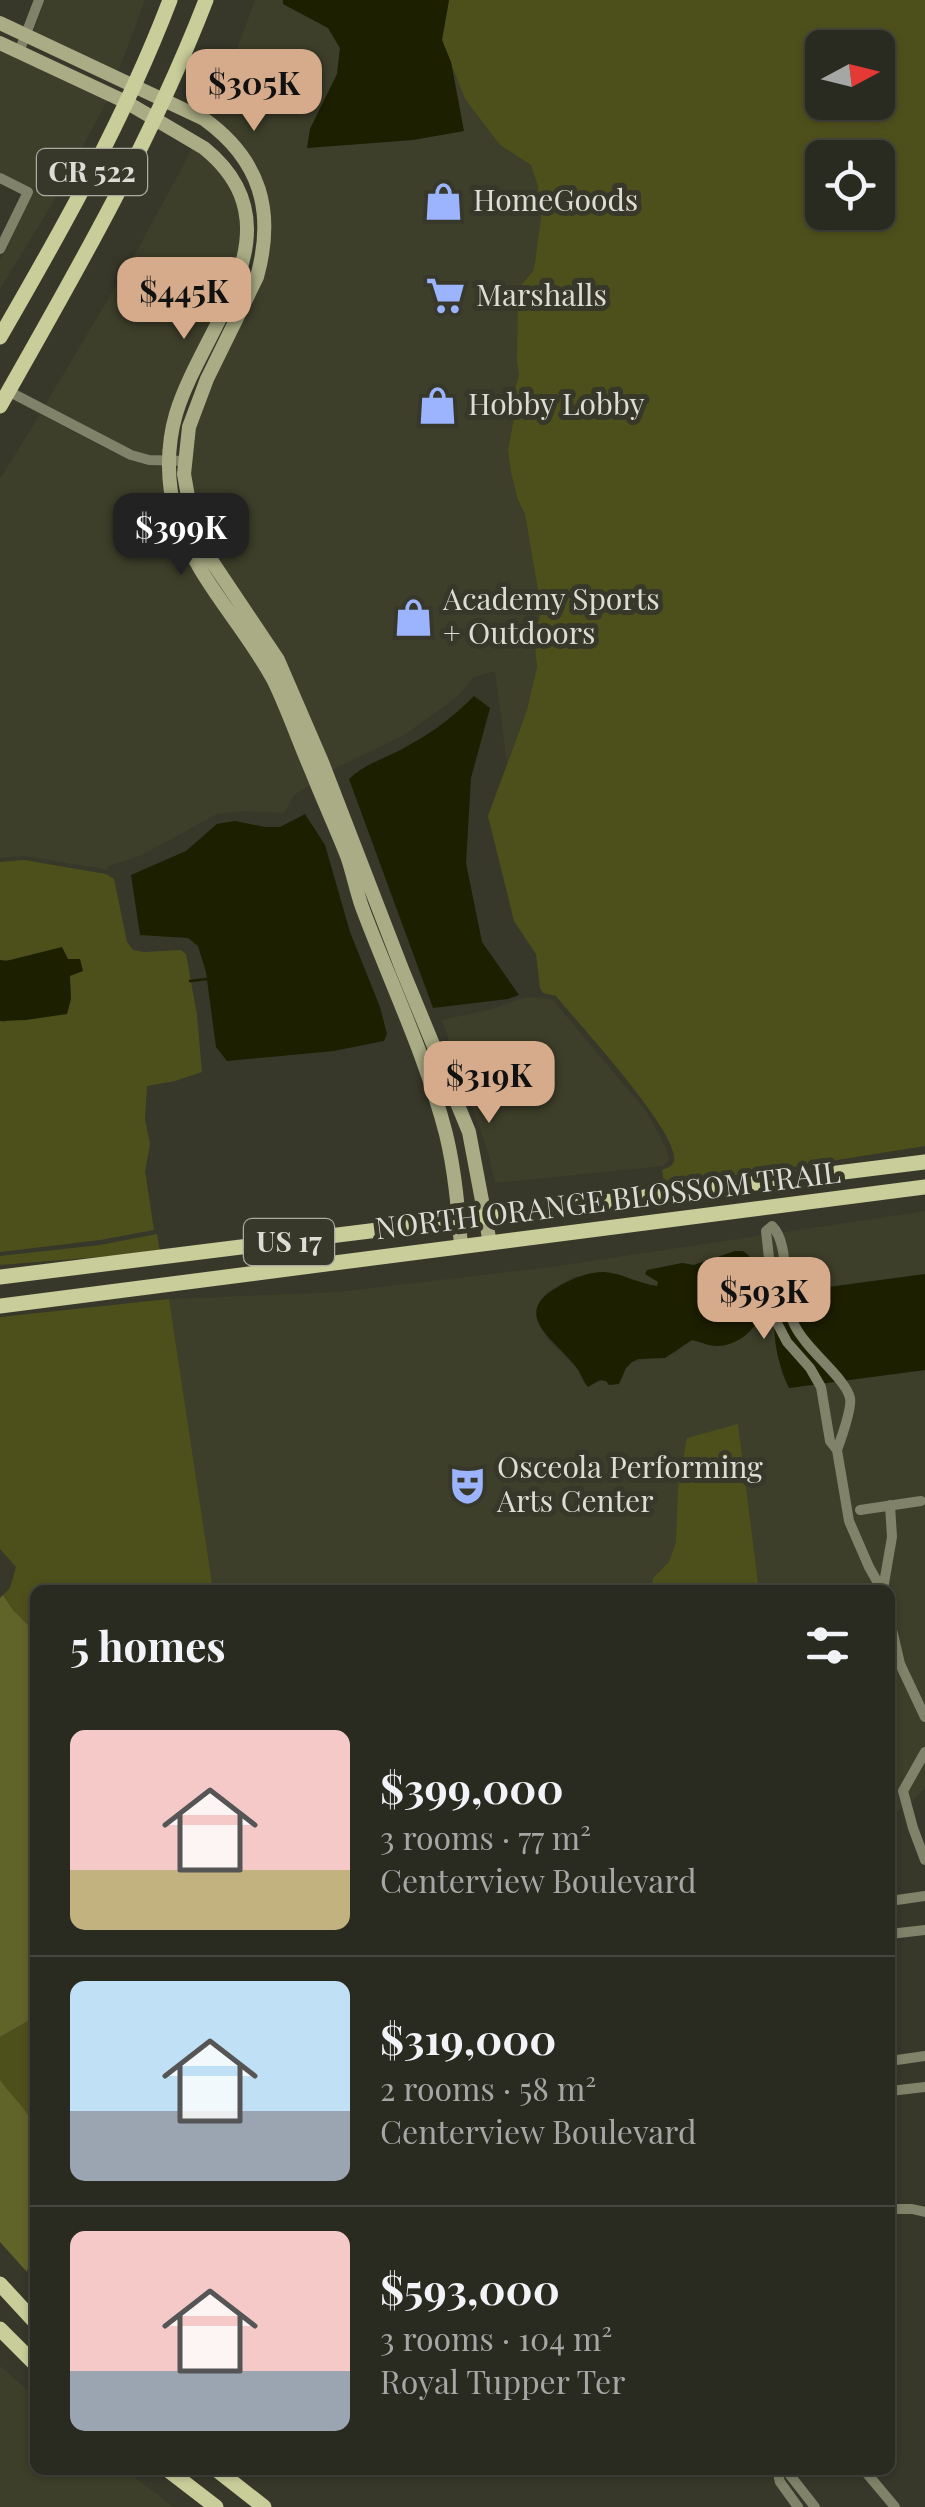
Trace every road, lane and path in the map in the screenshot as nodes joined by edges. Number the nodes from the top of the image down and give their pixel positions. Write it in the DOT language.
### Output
graph roads {
  1 [pos="40,0"];
  2 [pos="170,0"];
  3 [pos="206,0"];
  4 [pos="0,24"];
  5 [pos="26,35"];
  6 [pos="0,44"];
  7 [pos="19,52"];
  8 [pos="134,85"];
  9 [pos="164,100"];
  10 [pos="126,102"];
  11 [pos="156,119"];
  12 [pos="0,178"];
  13 [pos="248,226"];
  14 [pos="266,226"];
  15 [pos="0,249"];
  16 [pos="0,338"];
  17 [pos="4,398"];
  18 [pos="177,461"];
  19 [pos="428,1055"];
  20 [pos="925,1162"];
  21 [pos="811,1178"];
  22 [pos="925,1188"];
  23 [pos="777,1208"];
  24 [pos="485,1219"];
  25 [pos="459,1222"];
  26 [pos="490,1243"];
  27 [pos="461,1246"];
  28 [pos="0,1277"];
  29 [pos="0,1306"];
  30 [pos="831,1372"];
  31 [pos="818,1382"];
  32 [pos="825,1412"];
  33 [pos="847,1414"];
  34 [pos="837,1450"];
  35 [pos="921,1501"];
  36 [pos="890,1505"];
  37 [pos="860,1510"];
  38 [pos="879,1585"];
  39 [pos="883,1585"];
  40 [pos="895,1642"];
  41 [pos="925,1717"];
  42 [pos="925,1752"];
  43 [pos="925,1860"];
  44 [pos="925,1896"];
  45 [pos="895,1900"];
  46 [pos="925,1930"];
  47 [pos="895,1933"];
  48 [pos="925,2056"];
  49 [pos="895,2060"];
  50 [pos="925,2086"];
  51 [pos="895,2090"];
  52 [pos="895,2209"];
  53 [pos="925,2212"];
  54 [pos="0,2284"];
  55 [pos="30,2317"];
  56 [pos="0,2329"];
  57 [pos="30,2359"];
  58 [pos="174,2475"];
  59 [pos="223,2475"];
  60 [pos="778,2475"];
  61 [pos="798,2475"];
  62 [pos="868,2475"];
  63 [pos="216,2507"];
  64 [pos="264,2507"];
  65 [pos="798,2507"];
  66 [pos="816,2507"];
  67 [pos="895,2507"];
  1 -- 5 [label="street"];
  2 -- 8 [label="main road, CR 522"];
  3 -- 9 [label="main road, CR 522"];
  4 -- 5 [label="street"];
  5 -- 7 [label="street"];
  5 -- 8 [label="street"];
  6 -- 7 [label="street"];
  7 -- 10 [label="street"];
  8 -- 9 [label="street"];
  8 -- 10 [label="main road, CR 522"];
  9 -- 11 [label="main road, CR 522"];
  9 -- 14 [label="street"];
  10 -- 11 [label="street"];
  10 -- 16 [label="main road, CR 522"];
  11 -- 13 [label="street"];
  11 -- 17 [label="main road, CR 522"];
  12 -- 15 [label="street"];
  13 -- 14 [label="street"];
  13 -- 18 [label="street"];
  14 -- 18 [label="street"];
  17 -- 18 [label="street"];
  18 -- 19 [label="street"];
  19 -- 24 [label="street"];
  19 -- 25 [label="street"];
  20 -- 21 [label="main road, NORTH ORANGE BLOSSOM TRAIL / US 17"];
  21 -- 23 [label="main road"];
  21 -- 24 [label="main road, NORTH ORANGE BLOSSOM TRAIL / US 17"];
  22 -- 23 [label="main road, NORTH ORANGE BLOSSOM TRAIL / US 17"];
  23 -- 26 [label="main road, NORTH ORANGE BLOSSOM TRAIL / US 17"];
  24 -- 25 [label="main road, NORTH ORANGE BLOSSOM TRAIL / US 17"];
  24 -- 26 [label="street"];
  25 -- 27 [label="street"];
  25 -- 28 [label="main road, NORTH ORANGE BLOSSOM TRAIL / US 17"];
  26 -- 27 [label="main road, NORTH ORANGE BLOSSOM TRAIL / US 17"];
  27 -- 29 [label="main road, NORTH ORANGE BLOSSOM TRAIL / US 17"];
  30 -- 31 [label="street"];
  30 -- 31 [label="street"];
  30 -- 33 [label="street"];
  31 -- 32 [label="street"];
  32 -- 33 [label="street"];
  32 -- 34 [label="street"];
  33 -- 34 [label="street"];
  34 -- 38 [label="street"];
  35 -- 36 [label="street"];
  36 -- 37 [label="street"];
  36 -- 39 [label="street"];
  40 -- 41 [label="street"];
  42 -- 43 [label="street"];
  44 -- 45 [label="street"];
  46 -- 47 [label="street"];
  48 -- 49 [label="street"];
  50 -- 51 [label="street"];
  52 -- 53 [label="street"];
  54 -- 55 [label="main road"];
  56 -- 57 [label="main road"];
  58 -- 63 [label="main road"];
  59 -- 64 [label="main road"];
  60 -- 65 [label="street"];
  61 -- 66 [label="street"];
  62 -- 67 [label="street"];
}
